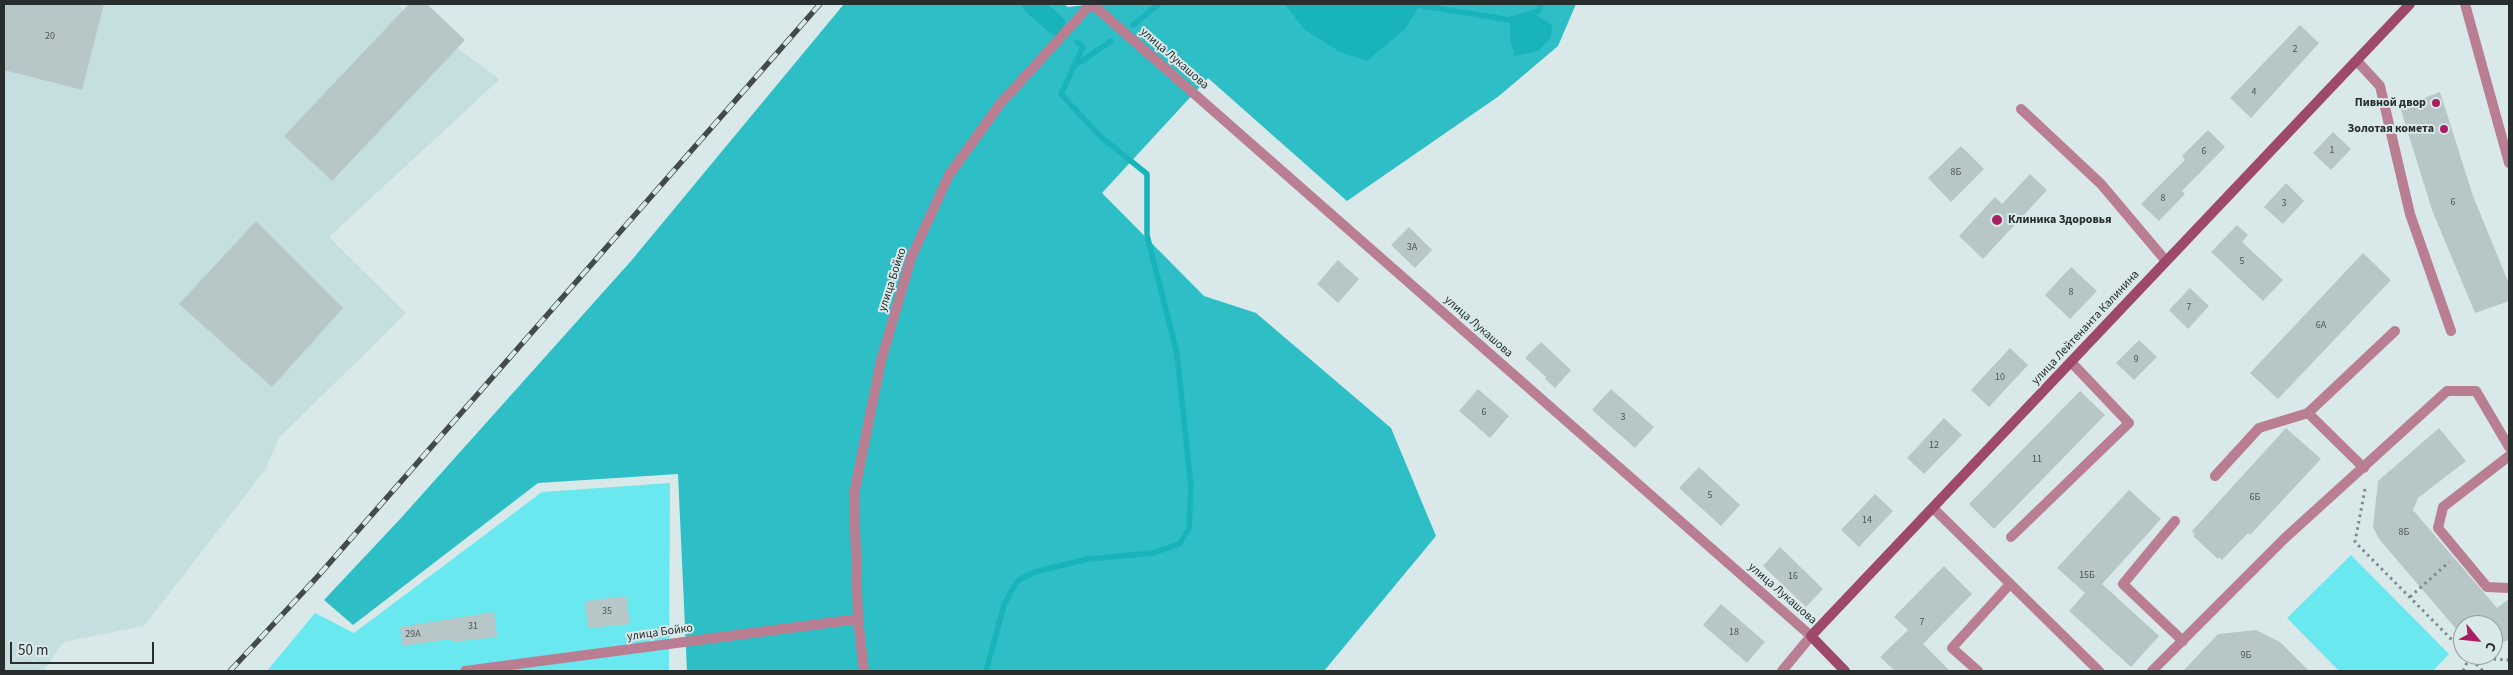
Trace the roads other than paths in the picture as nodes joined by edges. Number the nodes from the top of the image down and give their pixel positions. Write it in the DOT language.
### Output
graph roads {
  1 [pos="1092,4"];
  2 [pos="2410,4"];
  3 [pos="2457,4"];
  4 [pos="2466,7"];
  5 [pos="2357,61"];
  6 [pos="2021,110"];
  7 [pos="2509,162"];
  8 [pos="2166,261"];
  9 [pos="2451,330"];
  10 [pos="2395,331"];
  11 [pos="2071,362"];
  12 [pos="2308,413"];
  13 [pos="2509,447"];
  14 [pos="2509,456"];
  15 [pos="2364,468"];
  16 [pos="2215,476"];
  17 [pos="1933,508"];
  18 [pos="2175,522"];
  19 [pos="2010,537"];
  20 [pos="2010,584"];
  21 [pos="2509,588"];
  22 [pos="858,619"];
  23 [pos="1811,636"];
  24 [pos="2182,641"];
  25 [pos="465,671"];
  26 [pos="864,671"];
  27 [pos="1782,671"];
  28 [pos="1845,671"];
  29 [pos="1978,671"];
  30 [pos="2099,671"];
  31 [pos="2152,671"];
  1 -- 22 [label="street, улица Бойко"];
  1 -- 23 [label="street, улица Лукашова"];
  2 -- 5 [label="main road, улица Лейтенанта Калинина"];
  3 -- 4 [label="street"];
  4 -- 7 [label="street"];
  5 -- 8 [label="main road, улица Лейтенанта Калинина"];
  5 -- 9 [label="street"];
  6 -- 8 [label="street"];
  8 -- 11 [label="main road, улица Лейтенанта Калинина"];
  10 -- 12 [label="street"];
  11 -- 17 [label="main road, улица Лейтенанта Калинина"];
  11 -- 19 [label="street"];
  12 -- 15 [label="street"];
  12 -- 16 [label="street"];
  13 -- 15 [label="street"];
  14 -- 21 [label="street"];
  15 -- 24 [label="street"];
  17 -- 20 [label="street"];
  17 -- 23 [label="main road, улица Лейтенанта Калинина"];
  18 -- 24 [label="street"];
  20 -- 29 [label="street"];
  20 -- 30 [label="street"];
  22 -- 25 [label="street, улица Бойко"];
  22 -- 26 [label="street, улица Бойко"];
  23 -- 27 [label="street, улица Лейтенанта Калинина"];
  23 -- 28 [label="main road, улица Лукашова"];
  24 -- 31 [label="street"];
}
